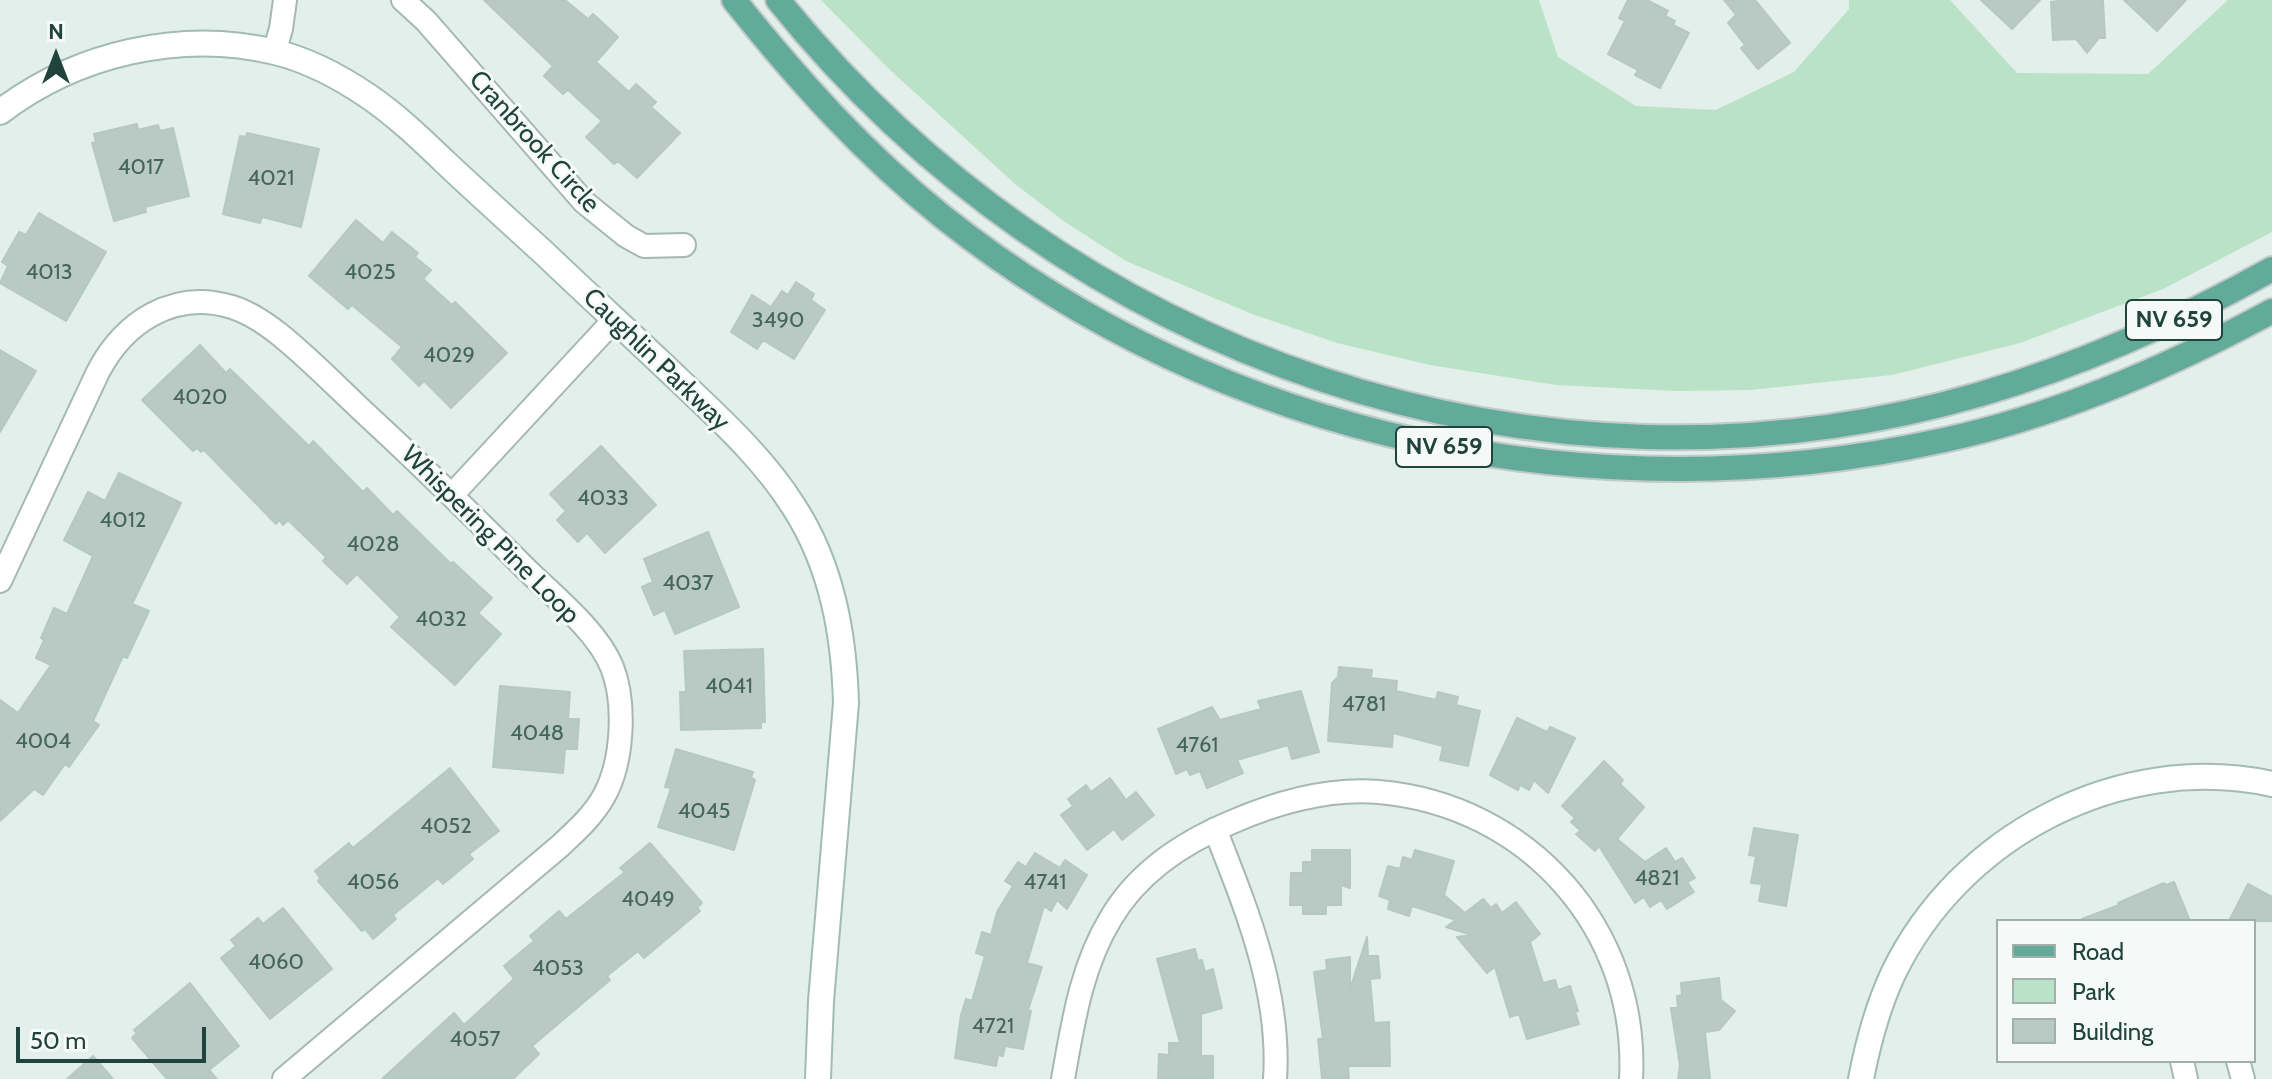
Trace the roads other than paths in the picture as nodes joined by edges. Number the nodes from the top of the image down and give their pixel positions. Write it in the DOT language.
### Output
graph roads {
  1 [pos="285,0"];
  2 [pos="403,0"];
  3 [pos="734,0"];
  4 [pos="778,0"];
  5 [pos="274,52"];
  6 [pos="0,112"];
  7 [pos="684,245"];
  8 [pos="2272,269"];
  9 [pos="2272,311"];
  10 [pos="615,319"];
  11 [pos="452,495"];
  12 [pos="0,581"];
  13 [pos="2272,784"];
  14 [pos="1215,829"];
  15 [pos="284,1079"];
  16 [pos="818,1079"];
  17 [pos="1063,1079"];
  18 [pos="1275,1079"];
  19 [pos="1631,1079"];
  20 [pos="1861,1079"];
  1 -- 5 [label="street"];
  2 -- 7 [label="street, Cranbrook Circle"];
  3 -- 9 [label="main road, NV 659"];
  4 -- 8 [label="main road, NV 659"];
  5 -- 6 [label="street, Caughlin Parkway"];
  5 -- 10 [label="street, Caughlin Parkway"];
  10 -- 11 [label="street"];
  10 -- 16 [label="street, Caughlin Parkway"];
  11 -- 12 [label="street, Whispering Pine Loop"];
  11 -- 15 [label="street, Whispering Pine Loop"];
  13 -- 20 [label="street"];
  14 -- 17 [label="street"];
  14 -- 18 [label="street"];
  14 -- 19 [label="street"];
}
